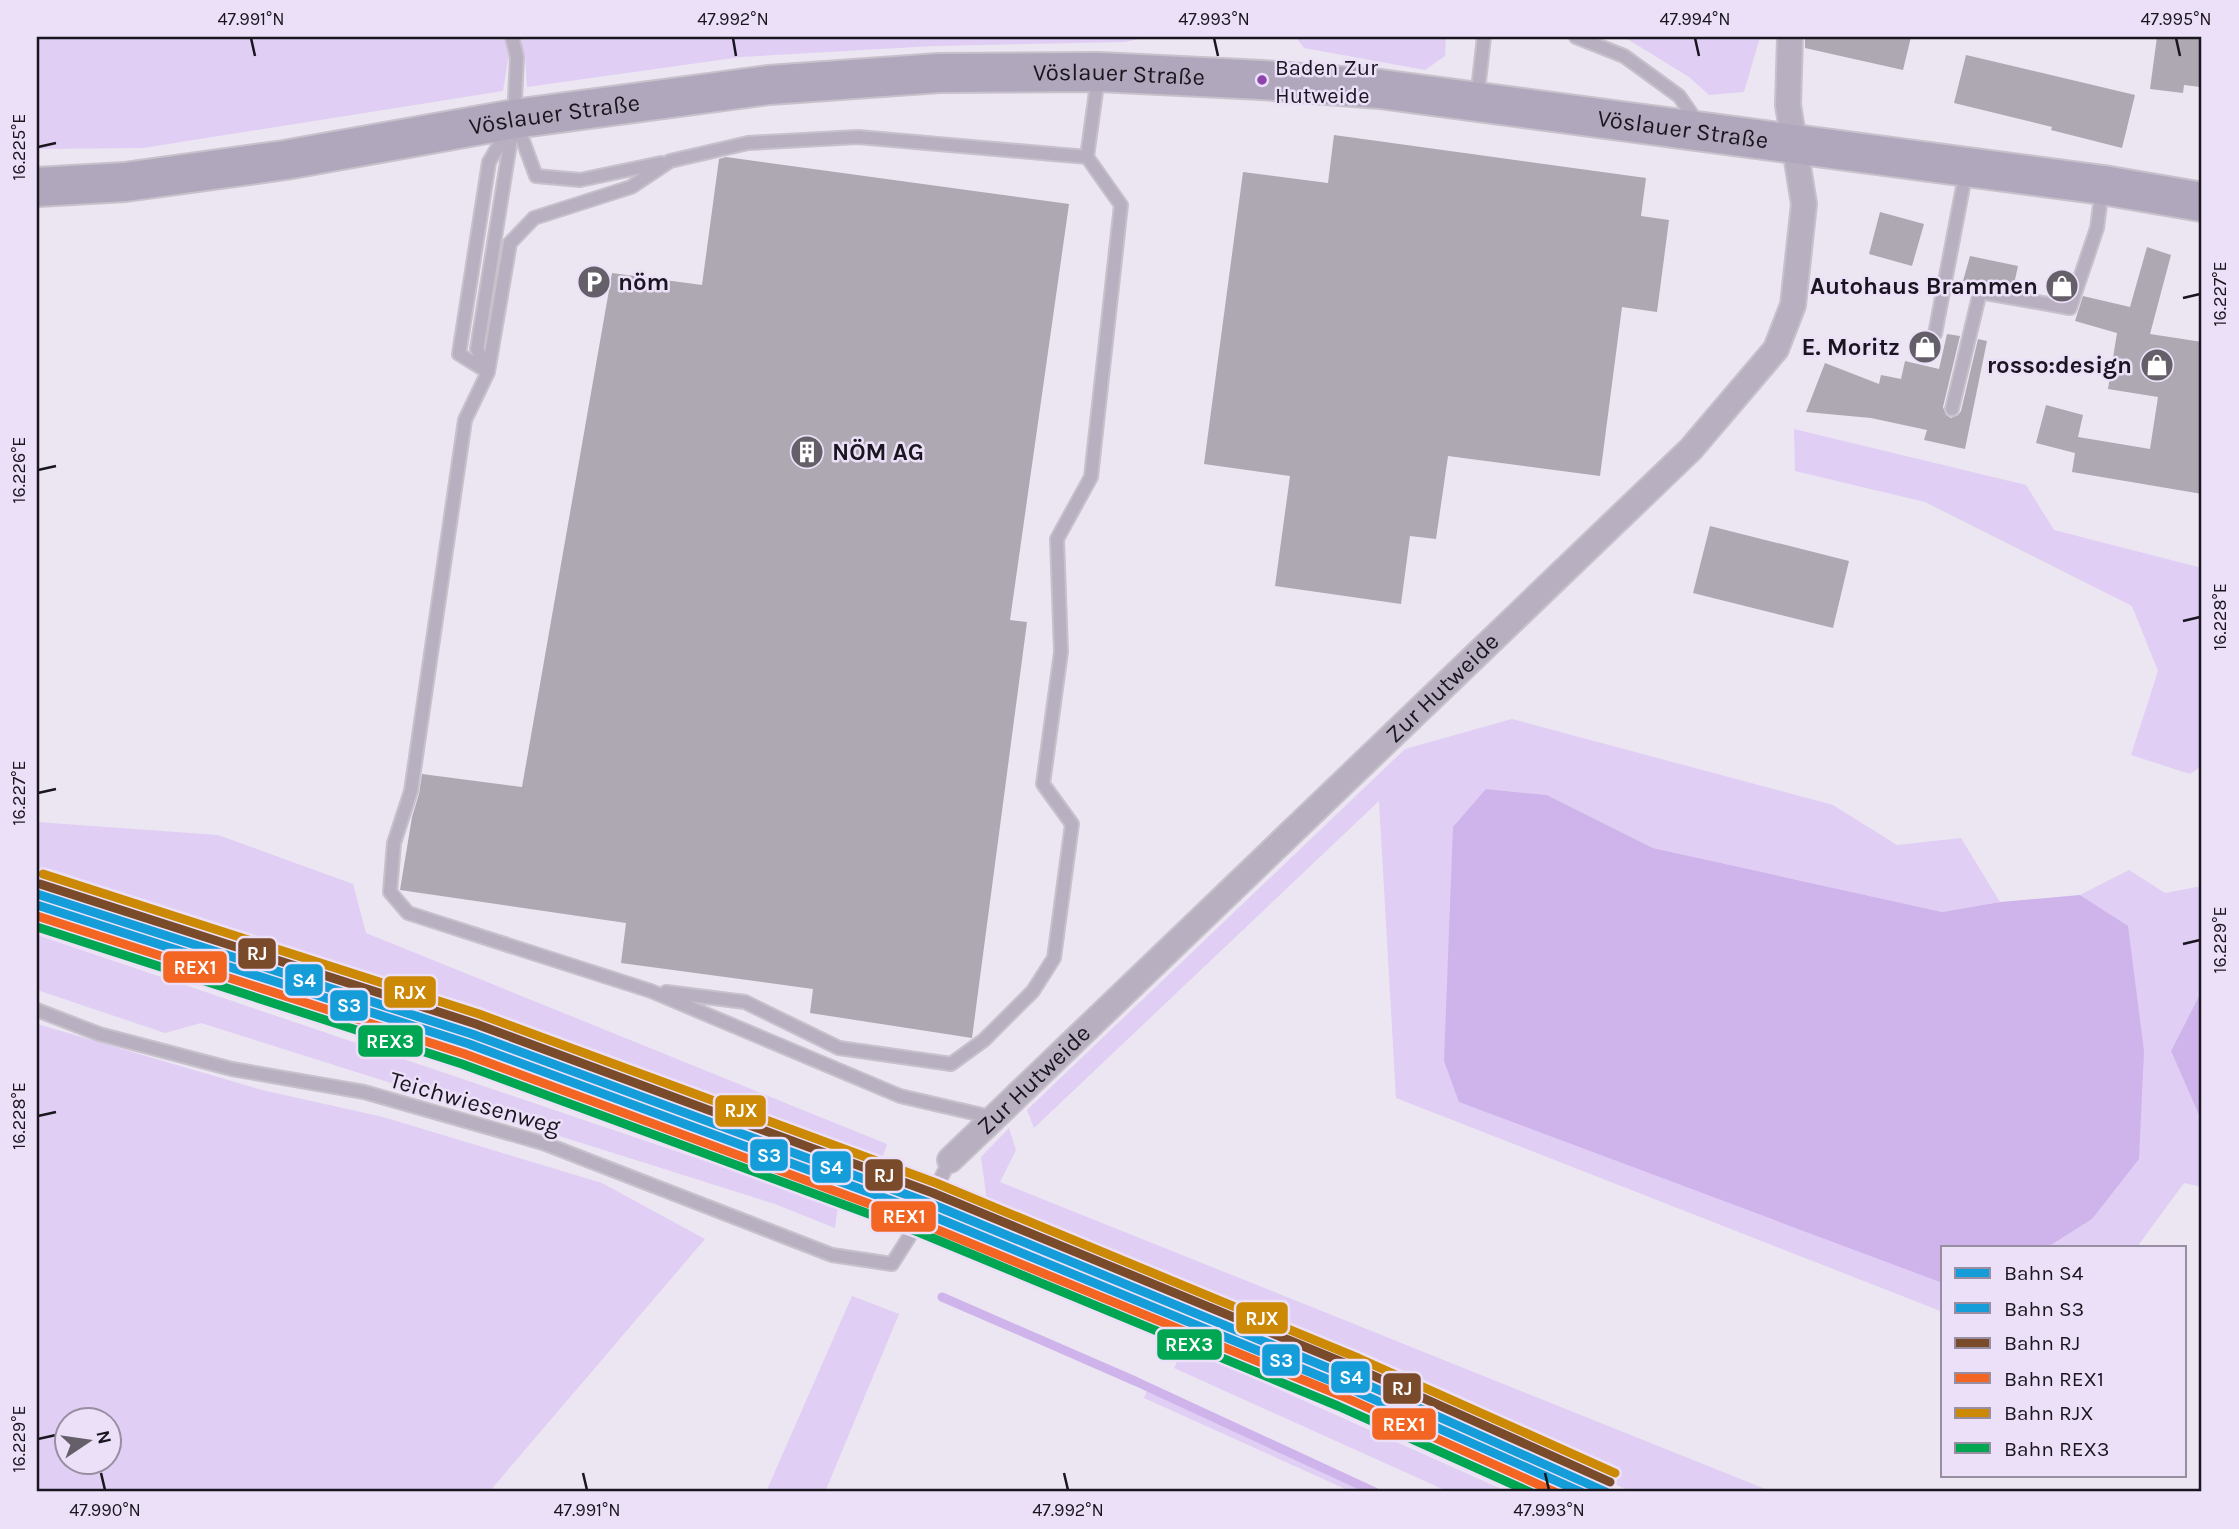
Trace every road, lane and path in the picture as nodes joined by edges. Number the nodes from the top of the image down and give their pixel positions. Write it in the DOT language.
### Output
graph roads {
  1 [pos="512,37"];
  2 [pos="1484,37"];
  3 [pos="1576,37"];
  4 [pos="1790,37"];
  5 [pos="1099,72"];
  6 [pos="1477,103"];
  7 [pos="514,119"];
  8 [pos="1704,132"];
  9 [pos="1795,145"];
  10 [pos="1087,156"];
  11 [pos="670,161"];
  12 [pos="1967,168"];
  13 [pos="2103,185"];
  14 [pos="37,187"];
  15 [pos="2202,202"];
  16 [pos="1935,334"];
  17 [pos="488,372"];
  18 [pos="1952,409"];
  19 [pos="651,990"];
  20 [pos="37,1010"];
  21 [pos="996,1118"];
  22 [pos="950,1160"];
  1 -- 7 [label="lane"];
  2 -- 6 [label="lane"];
  3 -- 8 [label="lane"];
  4 -- 9 [label="street, Zur Hutweide"];
  5 -- 6 [label="main road, Vöslauer Straße"];
  5 -- 7 [label="main road, Vöslauer Straße"];
  5 -- 10 [label="lane"];
  6 -- 8 [label="main road, Vöslauer Straße"];
  7 -- 11 [label="lane"];
  7 -- 14 [label="main road, Vöslauer Straße"];
  7 -- 17 [label="lane"];
  7 -- 17 [label="lane"];
  8 -- 9 [label="main road, Vöslauer Straße"];
  9 -- 12 [label="main road, Vöslauer Straße"];
  9 -- 21 [label="street, Zur Hutweide"];
  10 -- 11 [label="lane"];
  10 -- 19 [label="lane"];
  11 -- 17 [label="lane"];
  12 -- 13 [label="main road, Vöslauer Straße"];
  12 -- 16 [label="lane"];
  13 -- 15 [label="main road, Vöslauer Straße"];
  13 -- 18 [label="lane"];
  17 -- 19 [label="lane"];
  19 -- 21 [label="lane"];
  20 -- 22 [label="lane, Teichwiesenweg"];
  21 -- 22 [label="street, Zur Hutweide"];
}
